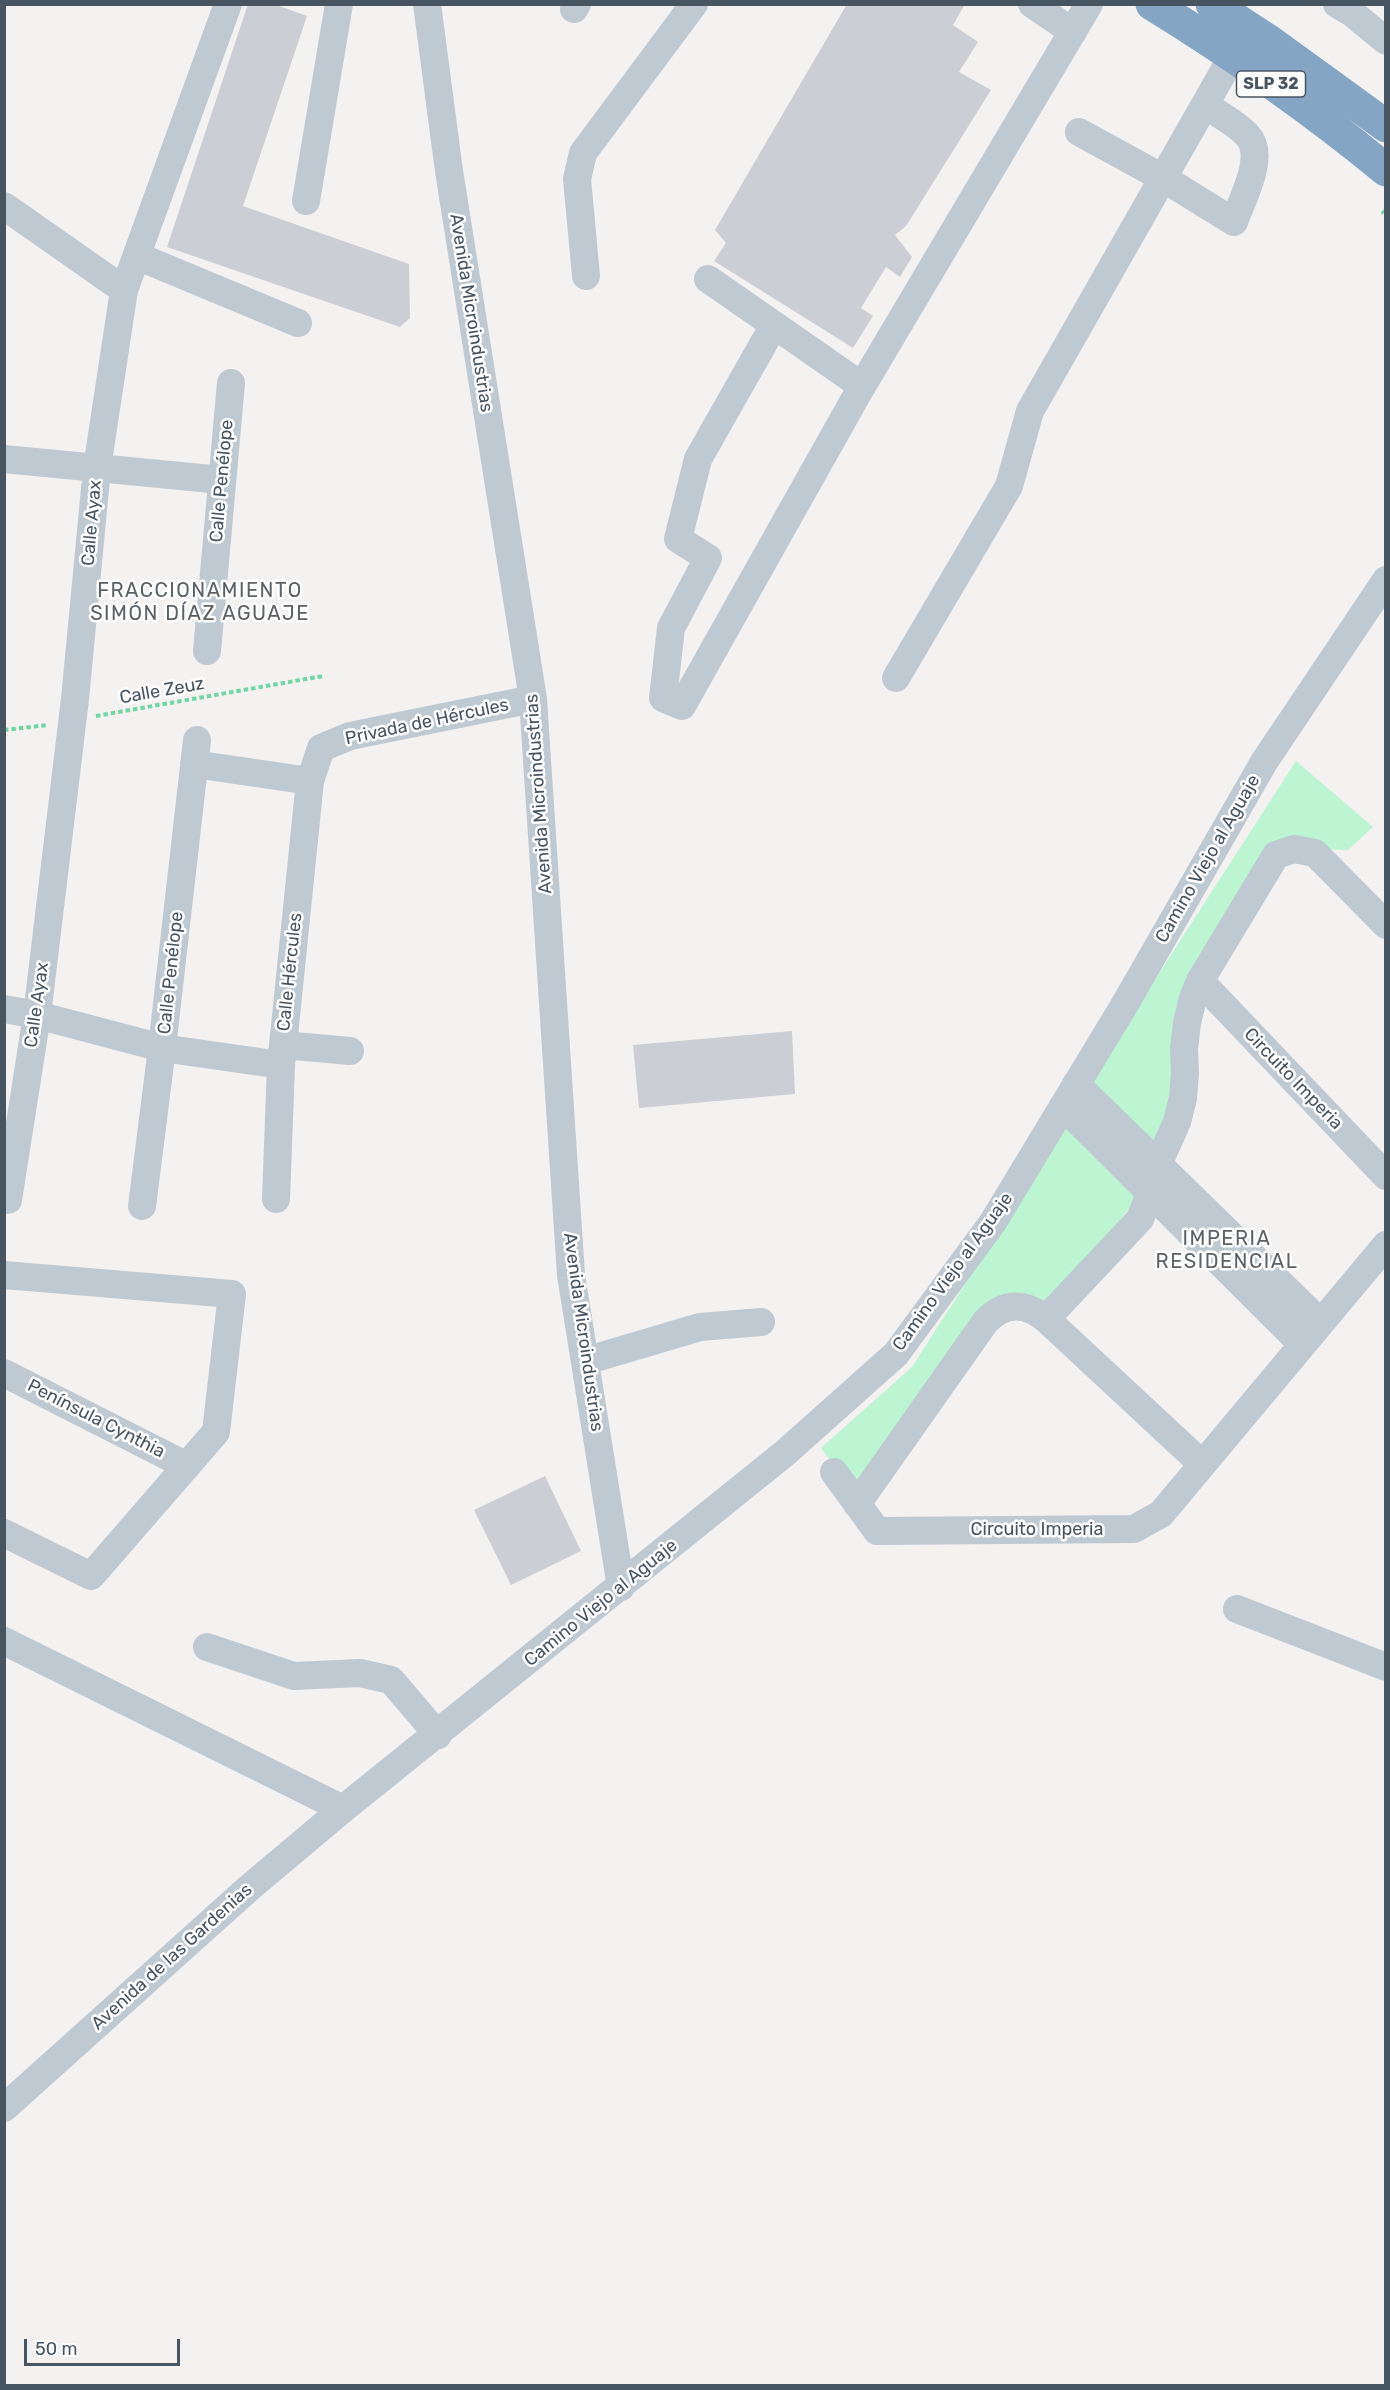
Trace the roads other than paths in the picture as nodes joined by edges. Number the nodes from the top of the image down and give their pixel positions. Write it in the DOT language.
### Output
graph roads {
  1 [pos="228,4"];
  2 [pos="339,4"];
  3 [pos="427,4"];
  4 [pos="694,4"];
  5 [pos="1032,4"];
  6 [pos="1089,4"];
  7 [pos="1152,4"];
  8 [pos="1212,4"];
  9 [pos="1349,7"];
  10 [pos="1073,32"];
  11 [pos="1386,41"];
  12 [pos="1232,57"];
  13 [pos="1205,105"];
  14 [pos="1386,126"];
  15 [pos="1079,132"];
  16 [pos="1386,170"];
  17 [pos="1163,178"];
  18 [pos="306,201"];
  19 [pos="4,206"];
  20 [pos="137,256"];
  21 [pos="586,276"];
  22 [pos="708,279"];
  23 [pos="124,290"];
  24 [pos="298,323"];
  25 [pos="774,325"];
  26 [pos="231,383"];
  27 [pos="862,386"];
  28 [pos="4,459"];
  29 [pos="97,468"];
  30 [pos="222,480"];
  31 [pos="1386,580"];
  32 [pos="207,651"];
  33 [pos="896,678"];
  34 [pos="533,699"];
  35 [pos="321,748"];
  36 [pos="310,781"];
  37 [pos="1386,924"];
  38 [pos="1200,981"];
  39 [pos="4,1009"];
  40 [pos="37,1015"];
  41 [pos="162,1048"];
  42 [pos="350,1051"];
  43 [pos="282,1055"];
  44 [pos="1070,1095"];
  45 [pos="1092,1116"];
  46 [pos="1159,1162"];
  47 [pos="1386,1176"];
  48 [pos="1150,1194"];
  49 [pos="276,1199"];
  50 [pos="8,1200"];
  51 [pos="142,1206"];
  52 [pos="1386,1245"];
  53 [pos="4,1275"];
  54 [pos="1046,1319"];
  55 [pos="761,1322"];
  56 [pos="1320,1322"];
  57 [pos="1302,1344"];
  58 [pos="585,1360"];
  59 [pos="4,1372"];
  60 [pos="1202,1464"];
  61 [pos="187,1466"];
  62 [pos="834,1472"];
  63 [pos="857,1504"];
  64 [pos="4,1533"];
  65 [pos="621,1587"];
  66 [pos="1237,1609"];
  67 [pos="4,1641"];
  68 [pos="207,1647"];
  69 [pos="1386,1667"];
  70 [pos="438,1735"];
  71 [pos="343,1809"];
  72 [pos="4,2108"];
  1 -- 20 [label="street, Calle Ayax"];
  2 -- 18 [label="street"];
  3 -- 34 [label="street, Avenida Microindustrias"];
  4 -- 21 [label="street"];
  5 -- 10 [label="street"];
  6 -- 10 [label="street"];
  7 -- 12 [label="highway, SLP 32"];
  8 -- 14 [label="highway, SLP 32"];
  9 -- 11 [label="street"];
  10 -- 27 [label="street"];
  12 -- 13 [label="street"];
  12 -- 16 [label="highway, SLP 32"];
  13 -- 17 [label="street"];
  13 -- 17 [label="street"];
  15 -- 17 [label="street"];
  17 -- 33 [label="street"];
  19 -- 23 [label="street"];
  20 -- 23 [label="street, Calle Ayax"];
  20 -- 24 [label="street"];
  22 -- 25 [label="street"];
  23 -- 29 [label="street, Calle Ayax"];
  25 -- 27 [label="street"];
  25 -- 27 [label="street"];
  26 -- 30 [label="street, Calle Penélope"];
  28 -- 29 [label="street"];
  29 -- 30 [label="street"];
  29 -- 40 [label="street, Calle Ayax"];
  30 -- 32 [label="street, Calle Penélope"];
  31 -- 44 [label="street, Camino Viejo al Aguaje"];
  34 -- 35 [label="street, Privada de Hércules"];
  34 -- 58 [label="street, Avenida Microindustrias"];
  35 -- 36 [label="street, Calle Hércules"];
  36 -- 41 [label="street, Calle Penélope"];
  36 -- 43 [label="street, Calle Hércules"];
  37 -- 38 [label="street"];
  38 -- 46 [label="street"];
  38 -- 47 [label="street, Circuito Imperia"];
  39 -- 40 [label="street"];
  40 -- 41 [label="street"];
  40 -- 50 [label="street, Calle Ayax"];
  41 -- 43 [label="street"];
  41 -- 51 [label="street, Calle Penélope"];
  42 -- 43 [label="street"];
  43 -- 49 [label="street, Calle Hércules"];
  44 -- 45 [label="street"];
  44 -- 65 [label="street, Camino Viejo al Aguaje"];
  45 -- 46 [label="street"];
  45 -- 48 [label="street"];
  46 -- 48 [label="street"];
  46 -- 56 [label="street"];
  48 -- 54 [label="street"];
  48 -- 57 [label="street"];
  52 -- 56 [label="street, Circuito Imperia"];
  53 -- 61 [label="street"];
  54 -- 60 [label="street"];
  54 -- 63 [label="street"];
  55 -- 58 [label="street"];
  56 -- 57 [label="street, Circuito Imperia"];
  57 -- 60 [label="street, Circuito Imperia"];
  58 -- 65 [label="street, Avenida Microindustrias"];
  59 -- 61 [label="street, Península Cynthia"];
  60 -- 63 [label="street, Circuito Imperia"];
  61 -- 64 [label="street"];
  62 -- 63 [label="street, Circuito Imperia"];
  65 -- 70 [label="street, Camino Viejo al Aguaje"];
  66 -- 69 [label="street"];
  67 -- 71 [label="street"];
  68 -- 70 [label="street"];
  70 -- 71 [label="street, Camino Viejo al Aguaje"];
  71 -- 72 [label="street, Avenida de las Gardenias"];
}
